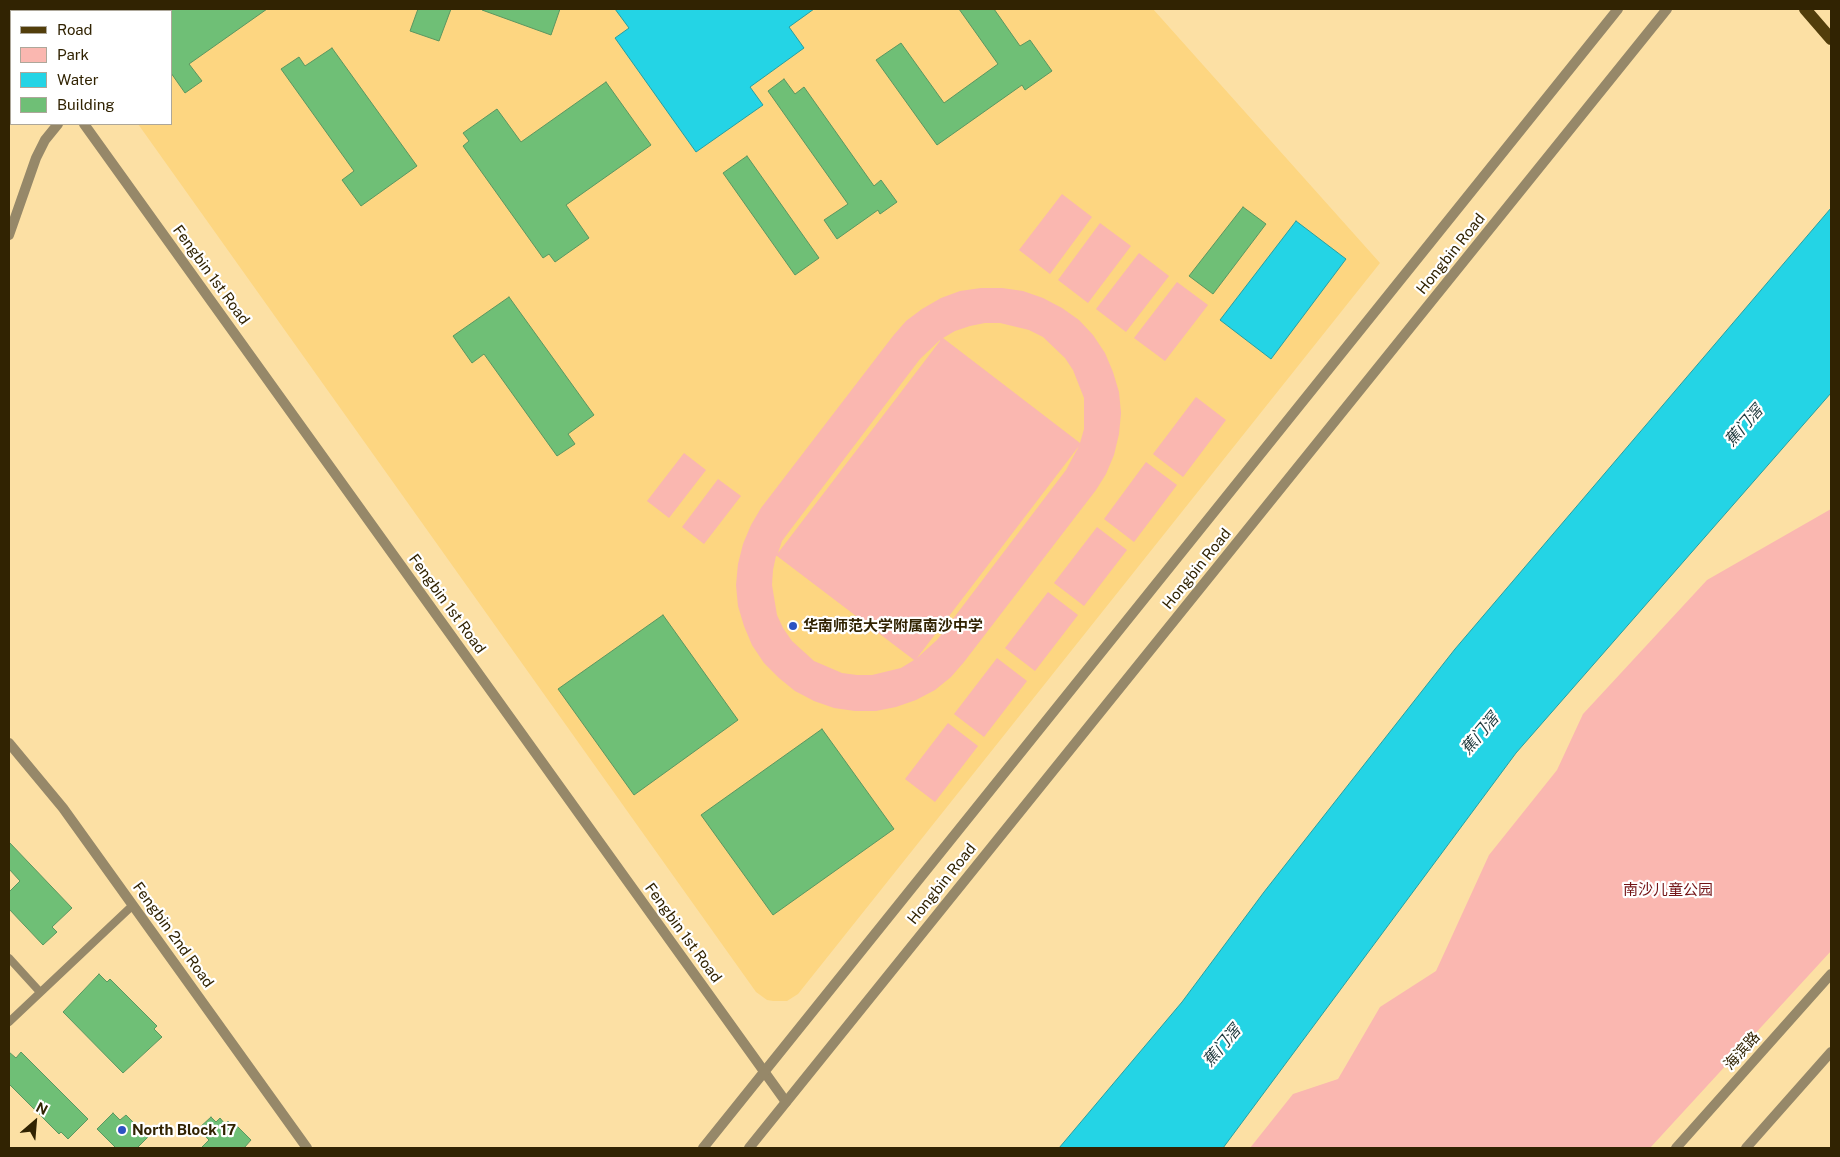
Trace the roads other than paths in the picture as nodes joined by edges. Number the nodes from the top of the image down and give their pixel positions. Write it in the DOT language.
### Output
graph roads {
  1 [pos="1618,9"];
  2 [pos="1667,9"];
  3 [pos="1805,9"];
  4 [pos="1831,39"];
  5 [pos="57,125"];
  6 [pos="85,125"];
  7 [pos="9,235"];
  8 [pos="9,743"];
  9 [pos="133,905"];
  10 [pos="9,958"];
  11 [pos="1831,974"];
  12 [pos="40,992"];
  13 [pos="9,1022"];
  14 [pos="1831,1052"];
  15 [pos="764,1072"];
  16 [pos="786,1102"];
  17 [pos="307,1148"];
  18 [pos="703,1148"];
  19 [pos="749,1148"];
  20 [pos="1676,1148"];
  21 [pos="1746,1148"];
  1 -- 15 [label="street, Hongbin Road"];
  2 -- 16 [label="street, Hongbin Road"];
  3 -- 4 [label="main road"];
  5 -- 7 [label="street"];
  6 -- 15 [label="street, Fengbin 1st Road"];
  8 -- 9 [label="street, Fengbin 2nd Road"];
  9 -- 12 [label="lane"];
  9 -- 17 [label="street, Fengbin 2nd Road"];
  10 -- 12 [label="lane"];
  11 -- 20 [label="street, 海滨路"];
  12 -- 13 [label="lane"];
  14 -- 21 [label="street"];
  15 -- 16 [label="street, Fengbin 1st Road"];
  15 -- 18 [label="street, Hongbin Road"];
  16 -- 19 [label="street, Hongbin Road"];
}
